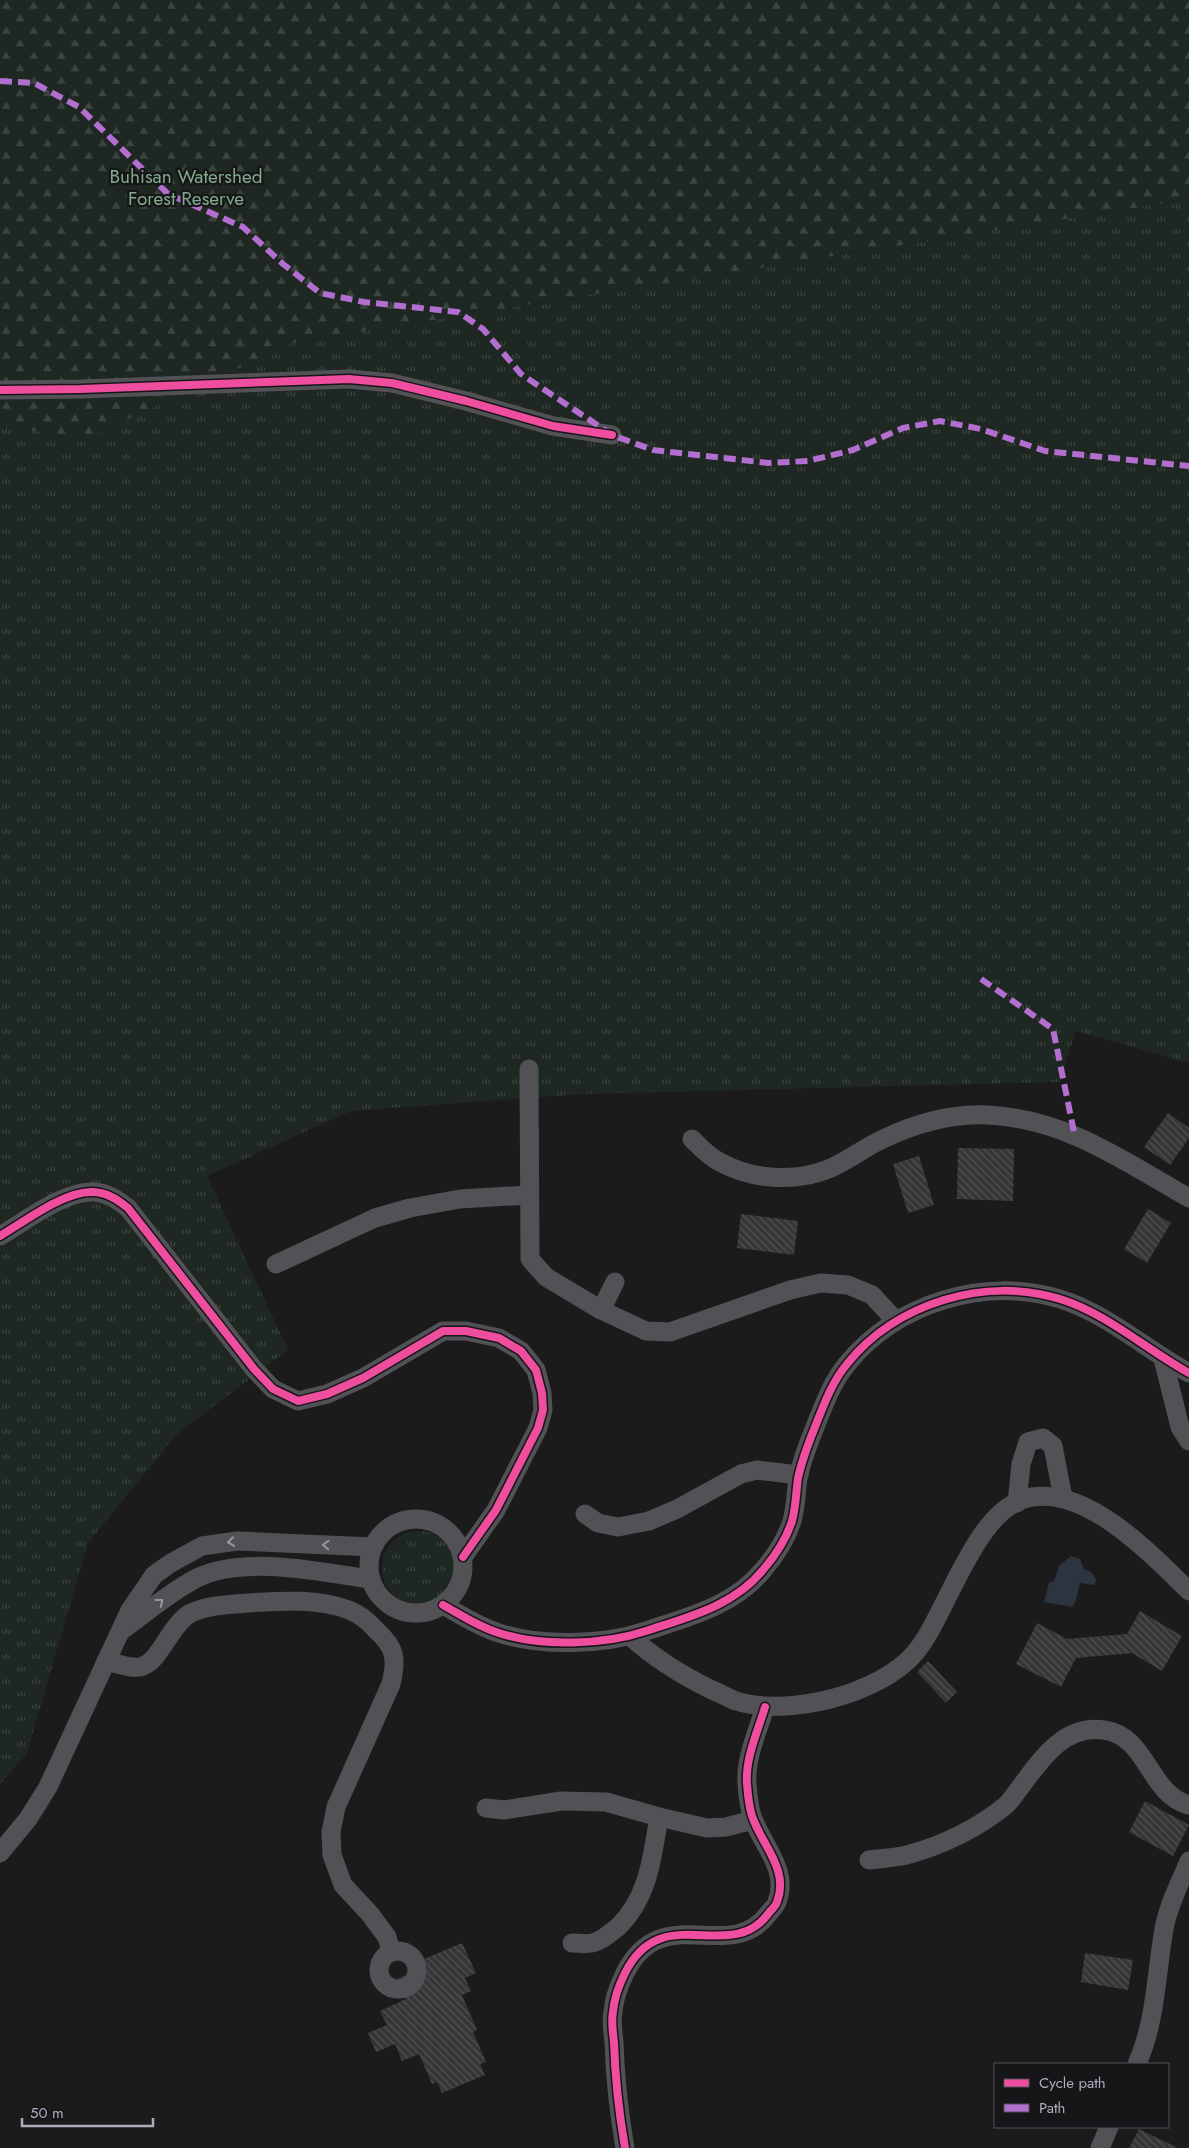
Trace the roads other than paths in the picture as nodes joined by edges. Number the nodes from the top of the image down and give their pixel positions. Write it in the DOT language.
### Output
graph roads {
  1 [pos="0,390"];
  2 [pos="612,435"];
  3 [pos="529,1070"];
  4 [pos="692,1139"];
  5 [pos="529,1195"];
  6 [pos="1189,1198"];
  7 [pos="0,1236"];
  8 [pos="276,1264"];
  9 [pos="616,1282"];
  10 [pos="601,1310"];
  11 [pos="895,1320"];
  12 [pos="1163,1359"];
  13 [pos="1189,1373"];
  14 [pos="1189,1441"];
  15 [pos="799,1475"];
  16 [pos="1063,1498"];
  17 [pos="1017,1502"];
  18 [pos="586,1514"];
  19 [pos="373,1547"];
  20 [pos="463,1557"];
  21 [pos="370,1579"];
  22 [pos="1189,1591"];
  23 [pos="443,1605"];
  24 [pos="121,1630"];
  25 [pos="630,1636"];
  26 [pos="106,1660"];
  27 [pos="765,1707"];
  28 [pos="1189,1805"];
  29 [pos="486,1808"];
  30 [pos="659,1817"];
  31 [pos="753,1820"];
  32 [pos="0,1853"];
  33 [pos="869,1860"];
  34 [pos="1189,1861"];
  35 [pos="572,1943"];
  36 [pos="392,1951"];
  37 [pos="1137,2063"];
  38 [pos="1109,2128"];
  39 [pos="624,2148"];
  40 [pos="1100,2148"];
  1 -- 2 [label="street"];
  3 -- 5 [label="street"];
  4 -- 6 [label="street"];
  5 -- 8 [label="street"];
  5 -- 10 [label="street"];
  7 -- 20 [label="street"];
  9 -- 10 [label="street"];
  10 -- 11 [label="street"];
  11 -- 12 [label="street"];
  11 -- 15 [label="street"];
  12 -- 13 [label="street"];
  12 -- 14 [label="street"];
  15 -- 18 [label="street"];
  15 -- 25 [label="street"];
  16 -- 17 [label="street"];
  16 -- 17 [label="street"];
  16 -- 22 [label="street"];
  17 -- 27 [label="street"];
  19 -- 20 [label="street"];
  19 -- 21 [label="street"];
  19 -- 24 [label="street, one-way"];
  20 -- 23 [label="street"];
  21 -- 23 [label="street"];
  24 -- 21 [label="street, one-way"];
  23 -- 25 [label="street"];
  24 -- 26 [label="street"];
  25 -- 27 [label="street"];
  26 -- 32 [label="street"];
  26 -- 36 [label="street"];
  27 -- 31 [label="street"];
  28 -- 33 [label="street"];
  29 -- 30 [label="street"];
  30 -- 31 [label="street"];
  30 -- 35 [label="street"];
  31 -- 39 [label="street"];
  34 -- 37 [label="street"];
  38 -- 40 [label="street"];
}
